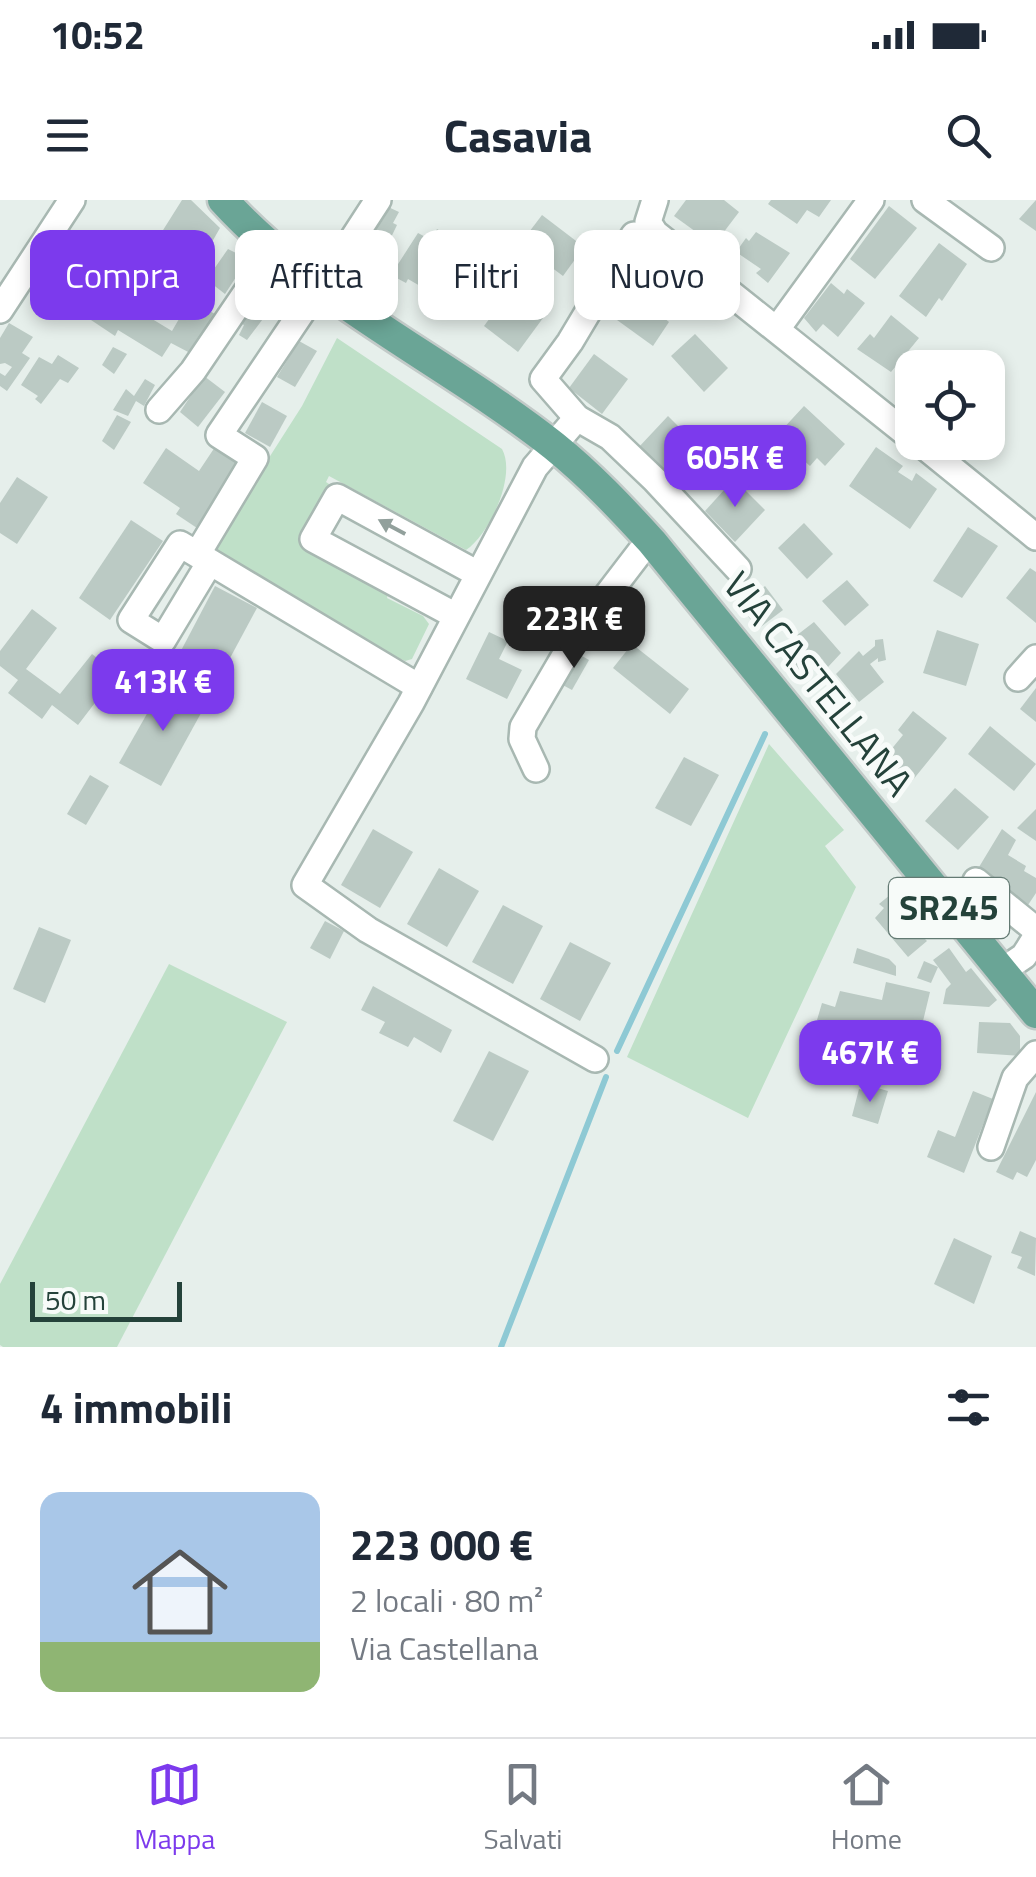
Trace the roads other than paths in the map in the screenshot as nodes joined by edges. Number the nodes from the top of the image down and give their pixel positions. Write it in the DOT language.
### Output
graph roads {
  1 [pos="72,200"];
  2 [pos="223,200"];
  3 [pos="378,200"];
  4 [pos="655,200"];
  5 [pos="872,200"];
  6 [pos="925,200"];
  7 [pos="937,200"];
  8 [pos="254,230"];
  9 [pos="358,230"];
  10 [pos="235,309"];
  11 [pos="0,310"];
  12 [pos="297,320"];
  13 [pos="368,320"];
  14 [pos="583,320"];
  15 [pos="777,329"];
  16 [pos="160,410"];
  17 [pos="578,418"];
  18 [pos="895,424"];
  19 [pos="554,446"];
  20 [pos="941,460"];
  21 [pos="1036,537"];
  22 [pos="652,542"];
  23 [pos="738,568"];
  24 [pos="478,574"];
  25 [pos="456,616"];
  26 [pos="1036,658"];
  27 [pos="1018,678"];
  28 [pos="419,687"];
  29 [pos="536,769"];
  30 [pos="976,880"];
  31 [pos="1036,934"];
  32 [pos="1002,971"];
  33 [pos="1036,1014"];
  34 [pos="1036,1054"];
  35 [pos="596,1059"];
  36 [pos="991,1147"];
  1 -- 11 [label="street"];
  2 -- 8 [label="main road, VIA CASTELLANA / SR245"];
  3 -- 9 [label="street"];
  4 -- 15 [label="street"];
  5 -- 15 [label="street"];
  6 -- 7 [label="street"];
  10 -- 16 [label="street"];
  12 -- 28 [label="street"];
  13 -- 19 [label="main road, VIA CASTELLANA / SR245"];
  14 -- 17 [label="street"];
  15 -- 18 [label="street"];
  17 -- 19 [label="street"];
  17 -- 23 [label="street"];
  19 -- 22 [label="main road, VIA CASTELLANA / SR245"];
  19 -- 24 [label="street"];
  20 -- 21 [label="street"];
  22 -- 29 [label="street"];
  22 -- 32 [label="main road, VIA CASTELLANA / SR245"];
  24 -- 25 [label="street"];
  24 -- 25 [label="street, one-way"];
  25 -- 28 [label="street"];
  26 -- 27 [label="street"];
  28 -- 35 [label="street"];
  30 -- 31 [label="street"];
  31 -- 32 [label="street"];
  32 -- 33 [label="main road, VIA CASTELLANA / SR245"];
  34 -- 36 [label="street"];
}
